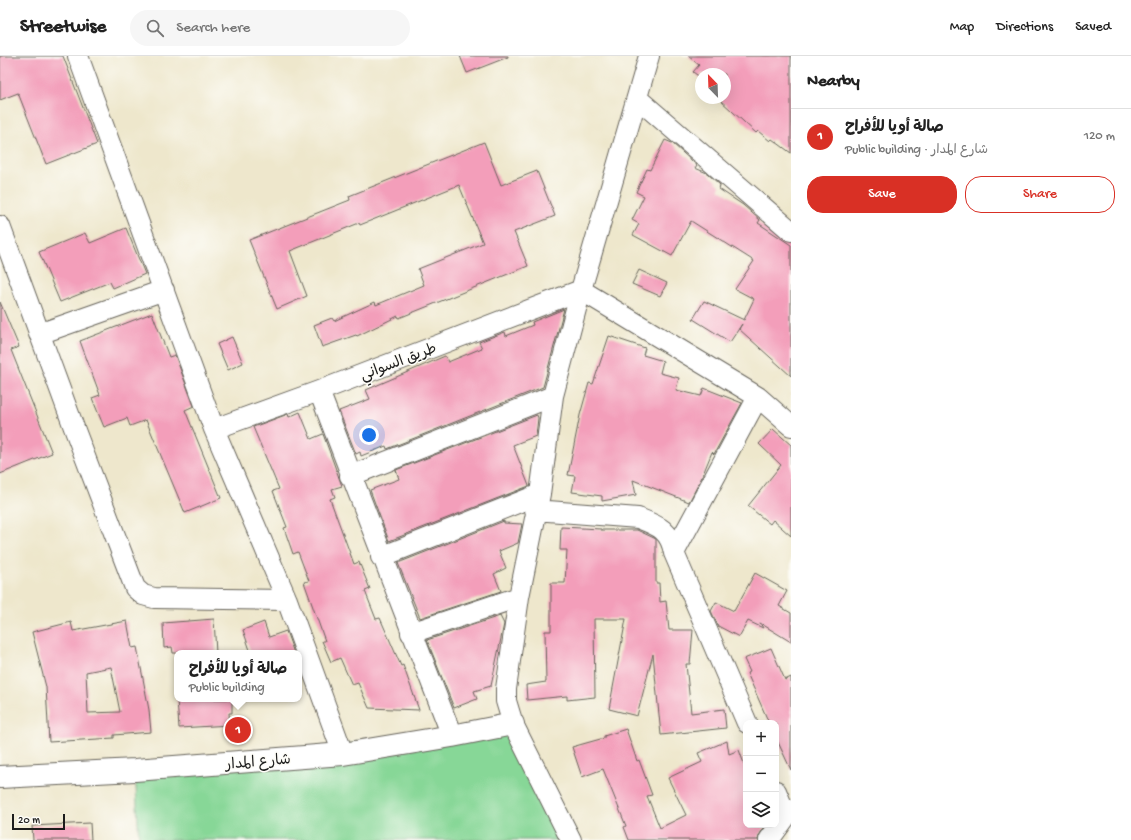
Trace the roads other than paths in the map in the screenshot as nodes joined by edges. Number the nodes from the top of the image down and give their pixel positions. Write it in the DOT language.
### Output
graph roads {
  1 [pos="78,56"];
  2 [pos="650,56"];
  3 [pos="637,98"];
  4 [pos="0,226"];
  5 [pos="791,230"];
  6 [pos="164,290"];
  7 [pos="581,290"];
  8 [pos="39,334"];
  9 [pos="319,391"];
  10 [pos="553,396"];
  11 [pos="758,397"];
  12 [pos="791,426"];
  13 [pos="214,428"];
  14 [pos="350,476"];
  15 [pos="538,502"];
  16 [pos="674,554"];
  17 [pos="381,557"];
  18 [pos="519,597"];
  19 [pos="287,600"];
  20 [pos="411,633"];
  21 [pos="746,720"];
  22 [pos="513,724"];
  23 [pos="452,736"];
  24 [pos="343,754"];
  25 [pos="0,777"];
  26 [pos="777,792"];
  27 [pos="789,812"];
  28 [pos="571,840"];
  29 [pos="768,840"];
  1 -- 6 [label="street"];
  2 -- 3 [label="street"];
  3 -- 5 [label="street"];
  3 -- 7 [label="street"];
  4 -- 8 [label="street"];
  6 -- 8 [label="street"];
  6 -- 13 [label="street"];
  7 -- 9 [label="street, طريق السواني"];
  7 -- 10 [label="street"];
  7 -- 11 [label="street"];
  8 -- 19 [label="street"];
  9 -- 13 [label="street, طريق السواني"];
  9 -- 14 [label="street"];
  10 -- 14 [label="street"];
  10 -- 15 [label="street"];
  11 -- 12 [label="street"];
  11 -- 16 [label="street"];
  13 -- 19 [label="street"];
  14 -- 17 [label="street"];
  15 -- 16 [label="street"];
  15 -- 17 [label="street"];
  15 -- 18 [label="street"];
  16 -- 21 [label="street"];
  17 -- 20 [label="street"];
  18 -- 20 [label="street"];
  18 -- 22 [label="street"];
  19 -- 24 [label="street"];
  20 -- 23 [label="street"];
  22 -- 23 [label="street, شارع المدار"];
  22 -- 28 [label="street"];
  23 -- 24 [label="street, شارع المدار"];
  24 -- 25 [label="street, شارع المدار"];
  26 -- 27 [label="street"];
  27 -- 29 [label="street"];
}
